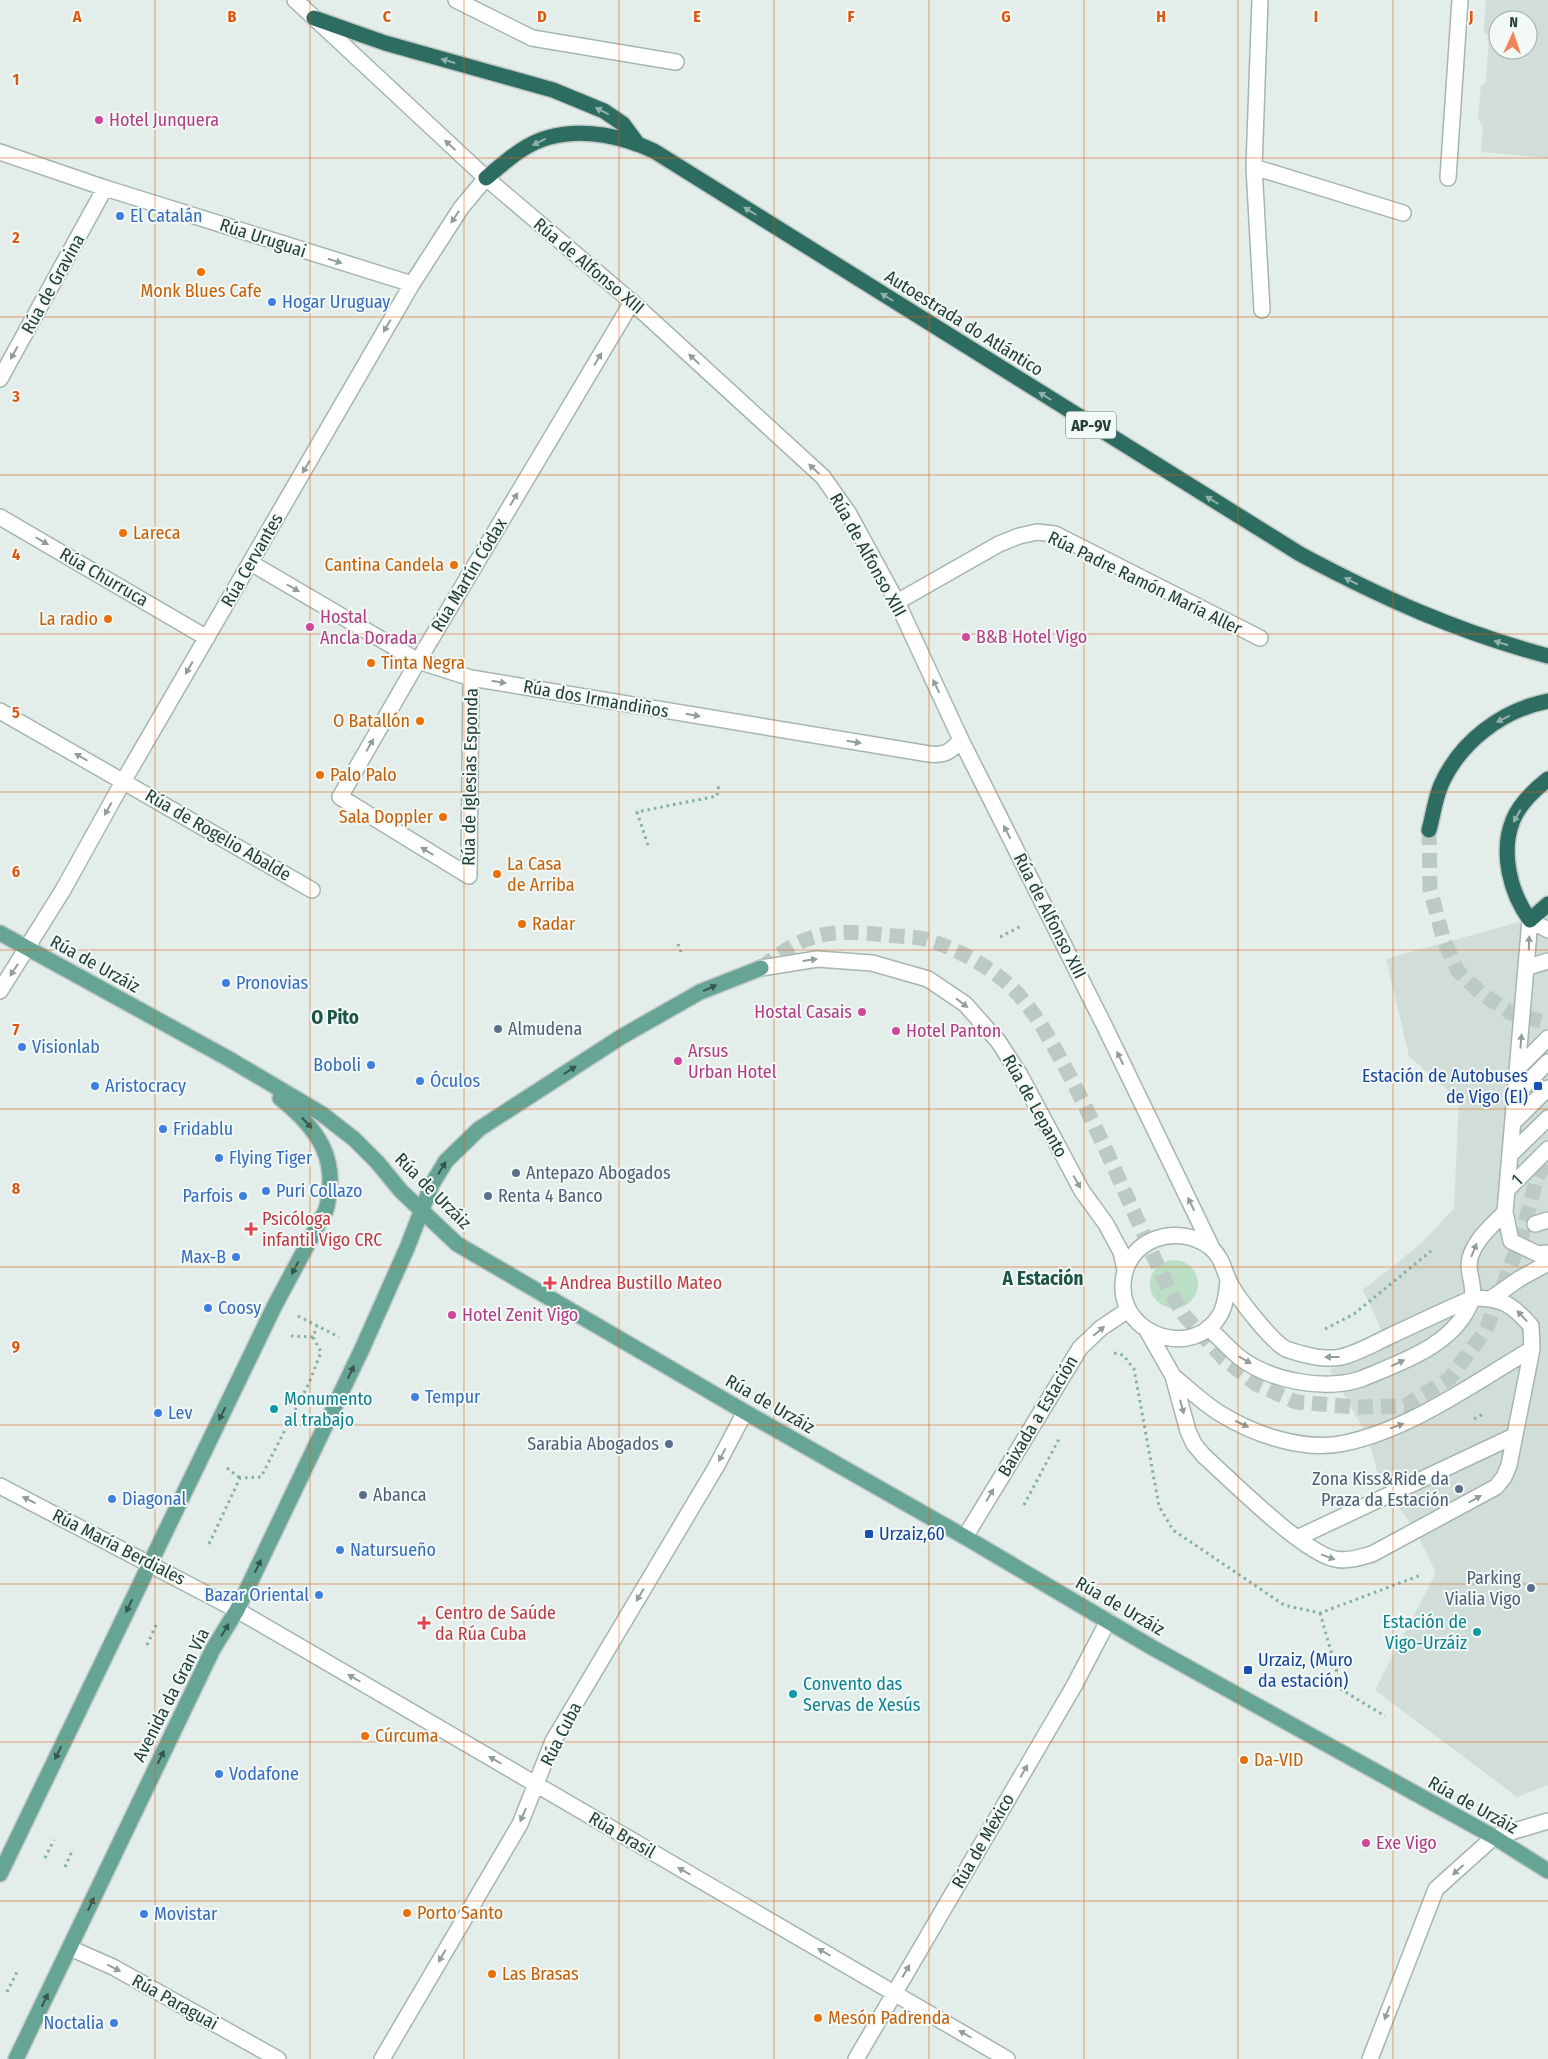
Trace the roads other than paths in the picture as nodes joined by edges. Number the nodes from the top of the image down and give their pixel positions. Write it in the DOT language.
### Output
graph roads {
  1 [pos="295,0"];
  2 [pos="456,0"];
  3 [pos="1260,0"];
  4 [pos="1460,0"];
  5 [pos="314,18"];
  6 [pos="676,62"];
  7 [pos="637,143"];
  8 [pos="0,152"];
  9 [pos="1254,167"];
  10 [pos="486,178"];
  11 [pos="1448,178"];
  12 [pos="105,188"];
  13 [pos="1403,213"];
  14 [pos="412,284"];
  15 [pos="632,302"];
  16 [pos="1262,310"];
  17 [pos="0,379"];
  18 [pos="0,517"];
  19 [pos="251,563"];
  20 [pos="897,602"];
  21 [pos="207,638"];
  22 [pos="1260,638"];
  23 [pos="1548,656"];
  24 [pos="418,661"];
  25 [pos="471,678"];
  26 [pos="1548,701"];
  27 [pos="0,711"];
  28 [pos="961,740"];
  29 [pos="1548,779"];
  30 [pos="124,780"];
  31 [pos="1429,830"];
  32 [pos="469,876"];
  33 [pos="312,890"];
  34 [pos="1548,904"];
  35 [pos="1530,920"];
  36 [pos="1548,930"];
  37 [pos="0,933"];
  38 [pos="28,948"];
  39 [pos="1548,961"];
  40 [pos="1528,967"];
  41 [pos="761,968"];
  42 [pos="0,991"];
  43 [pos="1548,1038"];
  44 [pos="229,1059"];
  45 [pos="1548,1062"];
  46 [pos="1518,1068"];
  47 [pos="1548,1088"];
  48 [pos="1516,1094"];
  49 [pos="1548,1118"];
  50 [pos="1513,1123"];
  51 [pos="1548,1149"];
  52 [pos="1510,1156"];
  53 [pos="1507,1190"];
  54 [pos="422,1212"];
  55 [pos="1505,1212"];
  56 [pos="1212,1248"];
  57 [pos="1548,1253"];
  58 [pos="1548,1263"];
  59 [pos="1125,1270"];
  60 [pos="1228,1280"];
  61 [pos="1473,1298"];
  62 [pos="1492,1298"];
  63 [pos="1128,1310"];
  64 [pos="1208,1328"];
  65 [pos="1148,1332"];
  66 [pos="1532,1349"];
  67 [pos="1173,1376"];
  68 [pos="745,1412"];
  69 [pos="1514,1436"];
  70 [pos="0,1486"];
  71 [pos="965,1537"];
  72 [pos="1297,1538"];
  73 [pos="150,1562"];
  74 [pos="237,1610"];
  75 [pos="1108,1621"];
  76 [pos="537,1785"];
  77 [pos="1548,1821"];
  78 [pos="1494,1837"];
  79 [pos="1548,1871"];
  80 [pos="0,1874"];
  81 [pos="70,1948"];
  82 [pos="894,1993"];
  83 [pos="16,2059"];
  84 [pos="278,2059"];
  85 [pos="382,2059"];
  86 [pos="856,2059"];
  87 [pos="1007,2059"];
  88 [pos="1370,2059"];
  1 -- 5 [label="street, Rúa de Alfonso XIII"];
  2 -- 6 [label="street"];
  3 -- 9 [label="street"];
  4 -- 11 [label="street"];
  7 -- 5 [label="highway, one-way"];
  10 -- 5 [label="street, Rúa de Alfonso XIII, one-way"];
  7 -- 10 [label="highway, Autoestrada do Atlántico, one-way"];
  23 -- 7 [label="highway, Autoestrada do Atlántico / AP-9V, one-way"];
  8 -- 12 [label="street, Rúa Uruguai"];
  9 -- 13 [label="street"];
  9 -- 16 [label="street"];
  10 -- 14 [label="street, Rúa Cervantes, one-way"];
  10 -- 15 [label="street, Rúa de Alfonso XIII"];
  12 -- 14 [label="street, Rúa Uruguai, one-way"];
  12 -- 17 [label="street, Rúa de Gravina, one-way"];
  14 -- 19 [label="street, Rúa Cervantes, one-way"];
  20 -- 15 [label="street, Rúa de Alfonso XIII, one-way"];
  24 -- 15 [label="street, Rúa Martín Códax, one-way"];
  18 -- 21 [label="street, Rúa Churruca, one-way"];
  19 -- 21 [label="street, Rúa Cervantes"];
  19 -- 24 [label="street, Rúa dos Irmandiños, one-way"];
  20 -- 22 [label="street, Rúa Padre Ramón María Aller"];
  28 -- 20 [label="street, Rúa de Alfonso XIII, one-way"];
  21 -- 30 [label="street, Rúa Cervantes, one-way"];
  24 -- 25 [label="street, Rúa dos Irmandiños"];
  32 -- 24 [label="street, Rúa Martín Códax, one-way"];
  25 -- 28 [label="street, Rúa dos Irmandiños, one-way"];
  25 -- 32 [label="street, Rúa de Iglesias Esponda"];
  26 -- 31 [label="highway, one-way"];
  30 -- 27 [label="street, Rúa de Rogelio Abalde, one-way"];
  56 -- 28 [label="street, Rúa de Alfonso XIII, one-way"];
  29 -- 35 [label="highway, one-way"];
  30 -- 33 [label="street, Rúa de Rogelio Abalde"];
  30 -- 38 [label="street, Rúa Cervantes, one-way"];
  34 -- 35 [label="highway"];
  35 -- 36 [label="street"];
  40 -- 35 [label="street, one-way"];
  37 -- 38 [label="main road, Rúa de Urzáiz"];
  38 -- 42 [label="street, Rúa Cervantes, one-way"];
  38 -- 44 [label="main road, Rúa de Urzáiz"];
  39 -- 40 [label="street"];
  46 -- 40 [label="street, one-way"];
  54 -- 41 [label="main road, Avenida da Gran Vía, one-way"];
  41 -- 59 [label="street, Rúa de Lepanto, one-way"];
  43 -- 46 [label="street"];
  44 -- 54 [label="main road, Rúa de Urzáiz"];
  44 -- 73 [label="main road, one-way"];
  45 -- 48 [label="street"];
  46 -- 48 [label="street"];
  47 -- 50 [label="street"];
  48 -- 50 [label="street"];
  49 -- 52 [label="street"];
  50 -- 52 [label="street"];
  51 -- 53 [label="street, 1"];
  52 -- 53 [label="street"];
  53 -- 55 [label="street"];
  54 -- 68 [label="main road, Rúa de Urzáiz"];
  74 -- 54 [label="main road, Avenida da Gran Vía, one-way"];
  55 -- 57 [label="street"];
  61 -- 55 [label="street, one-way"];
  56 -- 59 [label="street"];
  56 -- 60 [label="street"];
  58 -- 62 [label="street"];
  59 -- 63 [label="street"];
  61 -- 60 [label="street, one-way"];
  60 -- 64 [label="street"];
  61 -- 62 [label="street"];
  64 -- 61 [label="street, one-way"];
  66 -- 62 [label="street, one-way"];
  63 -- 65 [label="street"];
  71 -- 63 [label="street, Baixada a Estación, one-way"];
  64 -- 65 [label="street"];
  65 -- 67 [label="street"];
  67 -- 66 [label="street, one-way"];
  66 -- 69 [label="street"];
  67 -- 72 [label="street, one-way"];
  68 -- 71 [label="main road, Rúa de Urzáiz"];
  68 -- 76 [label="street, Rúa Cuba, one-way"];
  69 -- 72 [label="street"];
  72 -- 69 [label="street, one-way"];
  73 -- 70 [label="street, Rúa María Berdiales, one-way"];
  71 -- 75 [label="main road, Rúa de Urzáiz"];
  73 -- 74 [label="street, Rúa María Berdiales"];
  73 -- 80 [label="main road, one-way"];
  76 -- 74 [label="street, Rúa Brasil, one-way"];
  81 -- 74 [label="main road, Avenida da Gran Vía, one-way"];
  75 -- 78 [label="main road, Rúa de Urzáiz"];
  82 -- 75 [label="street, Rúa de México, one-way"];
  82 -- 76 [label="street, Rúa Brasil, one-way"];
  76 -- 85 [label="street, Rúa Cuba, one-way"];
  77 -- 78 [label="street"];
  78 -- 79 [label="main road, Rúa de Urzáiz"];
  78 -- 88 [label="street, one-way"];
  83 -- 81 [label="main road, Avenida da Gran Vía, one-way"];
  81 -- 84 [label="street, Rúa Paraguai, one-way"];
  82 -- 86 [label="street, Rúa de México"];
  87 -- 82 [label="street, Rúa Brasil, one-way"];
}
